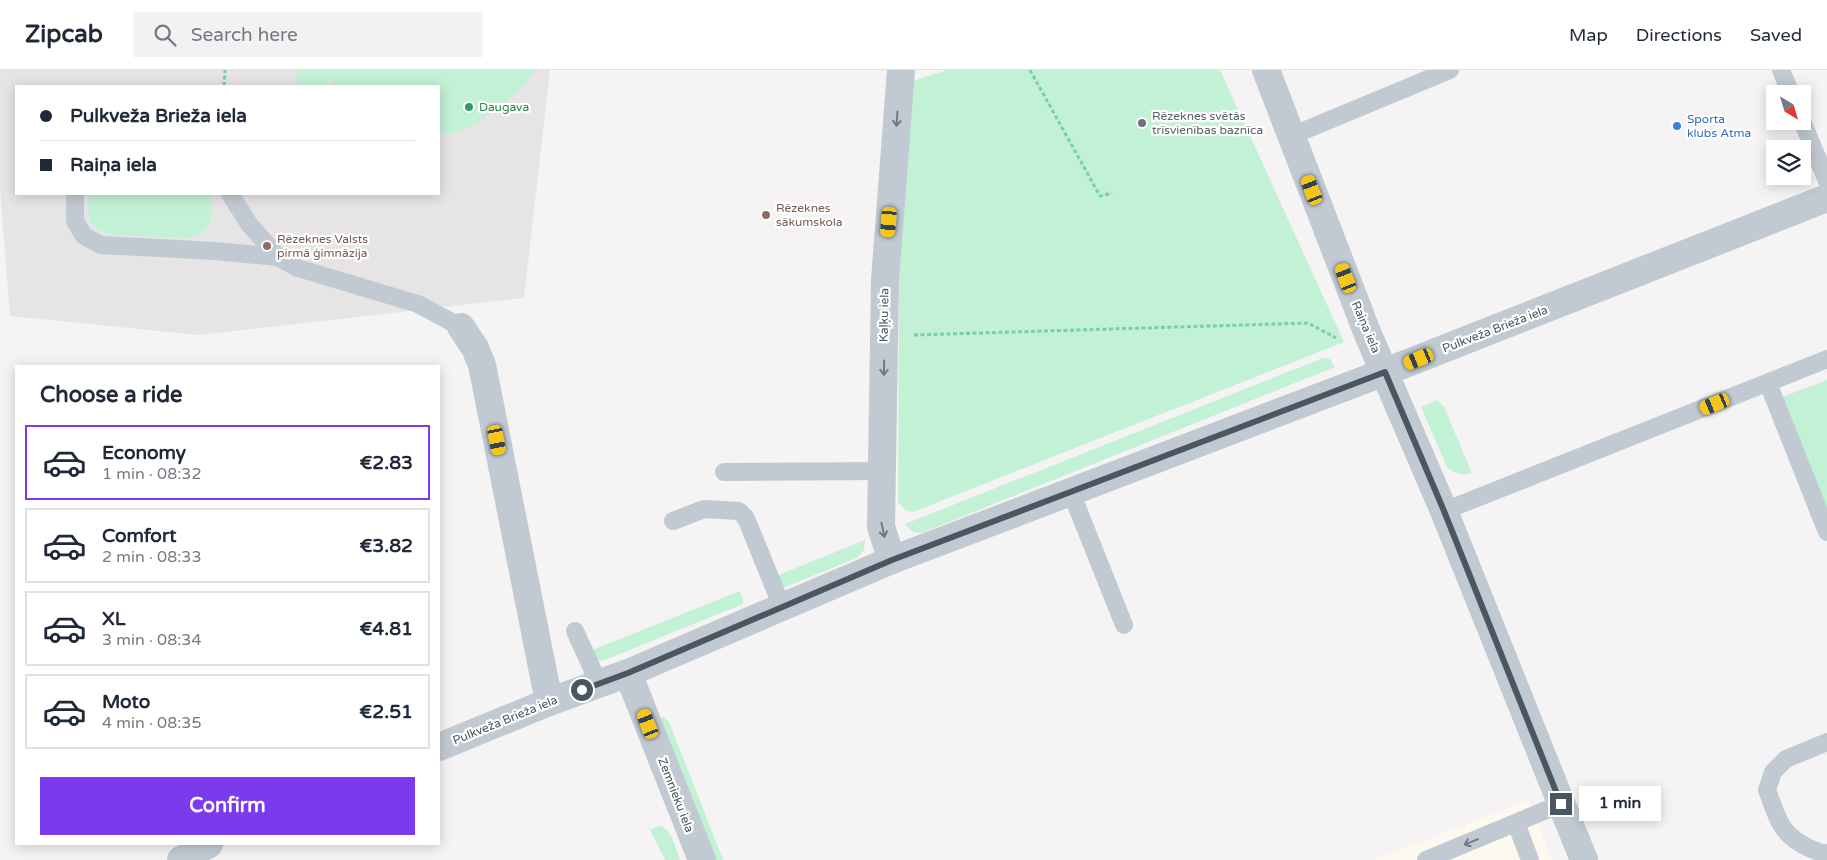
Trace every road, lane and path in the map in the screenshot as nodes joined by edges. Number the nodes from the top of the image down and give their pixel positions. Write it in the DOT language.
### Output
graph roads {
  1 [pos="225,70"];
  2 [pos="902,70"];
  3 [pos="1030,70"];
  4 [pos="1266,70"];
  5 [pos="1450,70"];
  6 [pos="1781,70"];
  7 [pos="224,85"];
  8 [pos="1787,85"];
  9 [pos="1806,130"];
  10 [pos="1291,136"];
  11 [pos="1827,182"];
  12 [pos="1112,193"];
  13 [pos="75,195"];
  14 [pos="231,195"];
  15 [pos="1827,198"];
  16 [pos="278,257"];
  17 [pos="461,327"];
  18 [pos="884,336"];
  19 [pos="1344,342"];
  20 [pos="1827,359"];
  21 [pos="1385,372"];
  22 [pos="1768,383"];
  23 [pos="882,471"];
  24 [pos="724,472"];
  25 [pos="1071,492"];
  26 [pos="1444,511"];
  27 [pos="674,521"];
  28 [pos="1827,532"];
  29 [pos="892,560"];
  30 [pos="782,607"];
  31 [pos="1124,625"];
  32 [pos="575,631"];
  33 [pos="628,673"];
  34 [pos="599,684"];
  35 [pos="549,702"];
  36 [pos="1827,742"];
  37 [pos="440,747"];
  38 [pos="1561,804"];
  39 [pos="1516,823"];
  40 [pos="207,845"];
  41 [pos="1827,853"];
  42 [pos="181,860"];
  43 [pos="702,860"];
  44 [pos="1426,860"];
  45 [pos="1530,860"];
  46 [pos="1584,860"];
  1 -- 7 [label="path"];
  2 -- 18 [label="street, Kaļķu iela, one-way"];
  3 -- 12 [label="path"];
  4 -- 10 [label="street, Raiņa iela"];
  5 -- 10 [label="lane"];
  6 -- 8 [label="lane"];
  9 -- 11 [label="lane"];
  10 -- 21 [label="street, Raiņa iela"];
  13 -- 16 [label="lane"];
  14 -- 16 [label="lane"];
  15 -- 21 [label="street, Pulkveža Brieža iela"];
  16 -- 17 [label="lane"];
  17 -- 35 [label="street"];
  18 -- 19 [label="path"];
  18 -- 23 [label="street, Kaļķu iela, one-way"];
  20 -- 22 [label="lane"];
  21 -- 25 [label="street, Pulkveža Brieža iela"];
  21 -- 26 [label="street, Raiņa iela"];
  22 -- 26 [label="lane"];
  22 -- 28 [label="lane"];
  23 -- 24 [label="lane"];
  23 -- 29 [label="street, Kaļķu iela, one-way"];
  25 -- 29 [label="street, Pulkveža Brieža iela"];
  25 -- 31 [label="lane"];
  26 -- 38 [label="street, Raiņa iela"];
  27 -- 30 [label="lane"];
  29 -- 30 [label="street, Pulkveža Brieža iela"];
  30 -- 33 [label="street, Pulkveža Brieža iela"];
  32 -- 34 [label="lane"];
  33 -- 34 [label="street, Pulkveža Brieža iela"];
  33 -- 43 [label="street, Zemnieku iela"];
  34 -- 35 [label="street, Pulkveža Brieža iela"];
  35 -- 37 [label="street, Pulkveža Brieža iela"];
  36 -- 41 [label="lane"];
  38 -- 39 [label="lane"];
  38 -- 46 [label="street, Raiņa iela"];
  39 -- 44 [label="lane, one-way"];
  39 -- 45 [label="lane"];
  40 -- 42 [label="street"];
}
